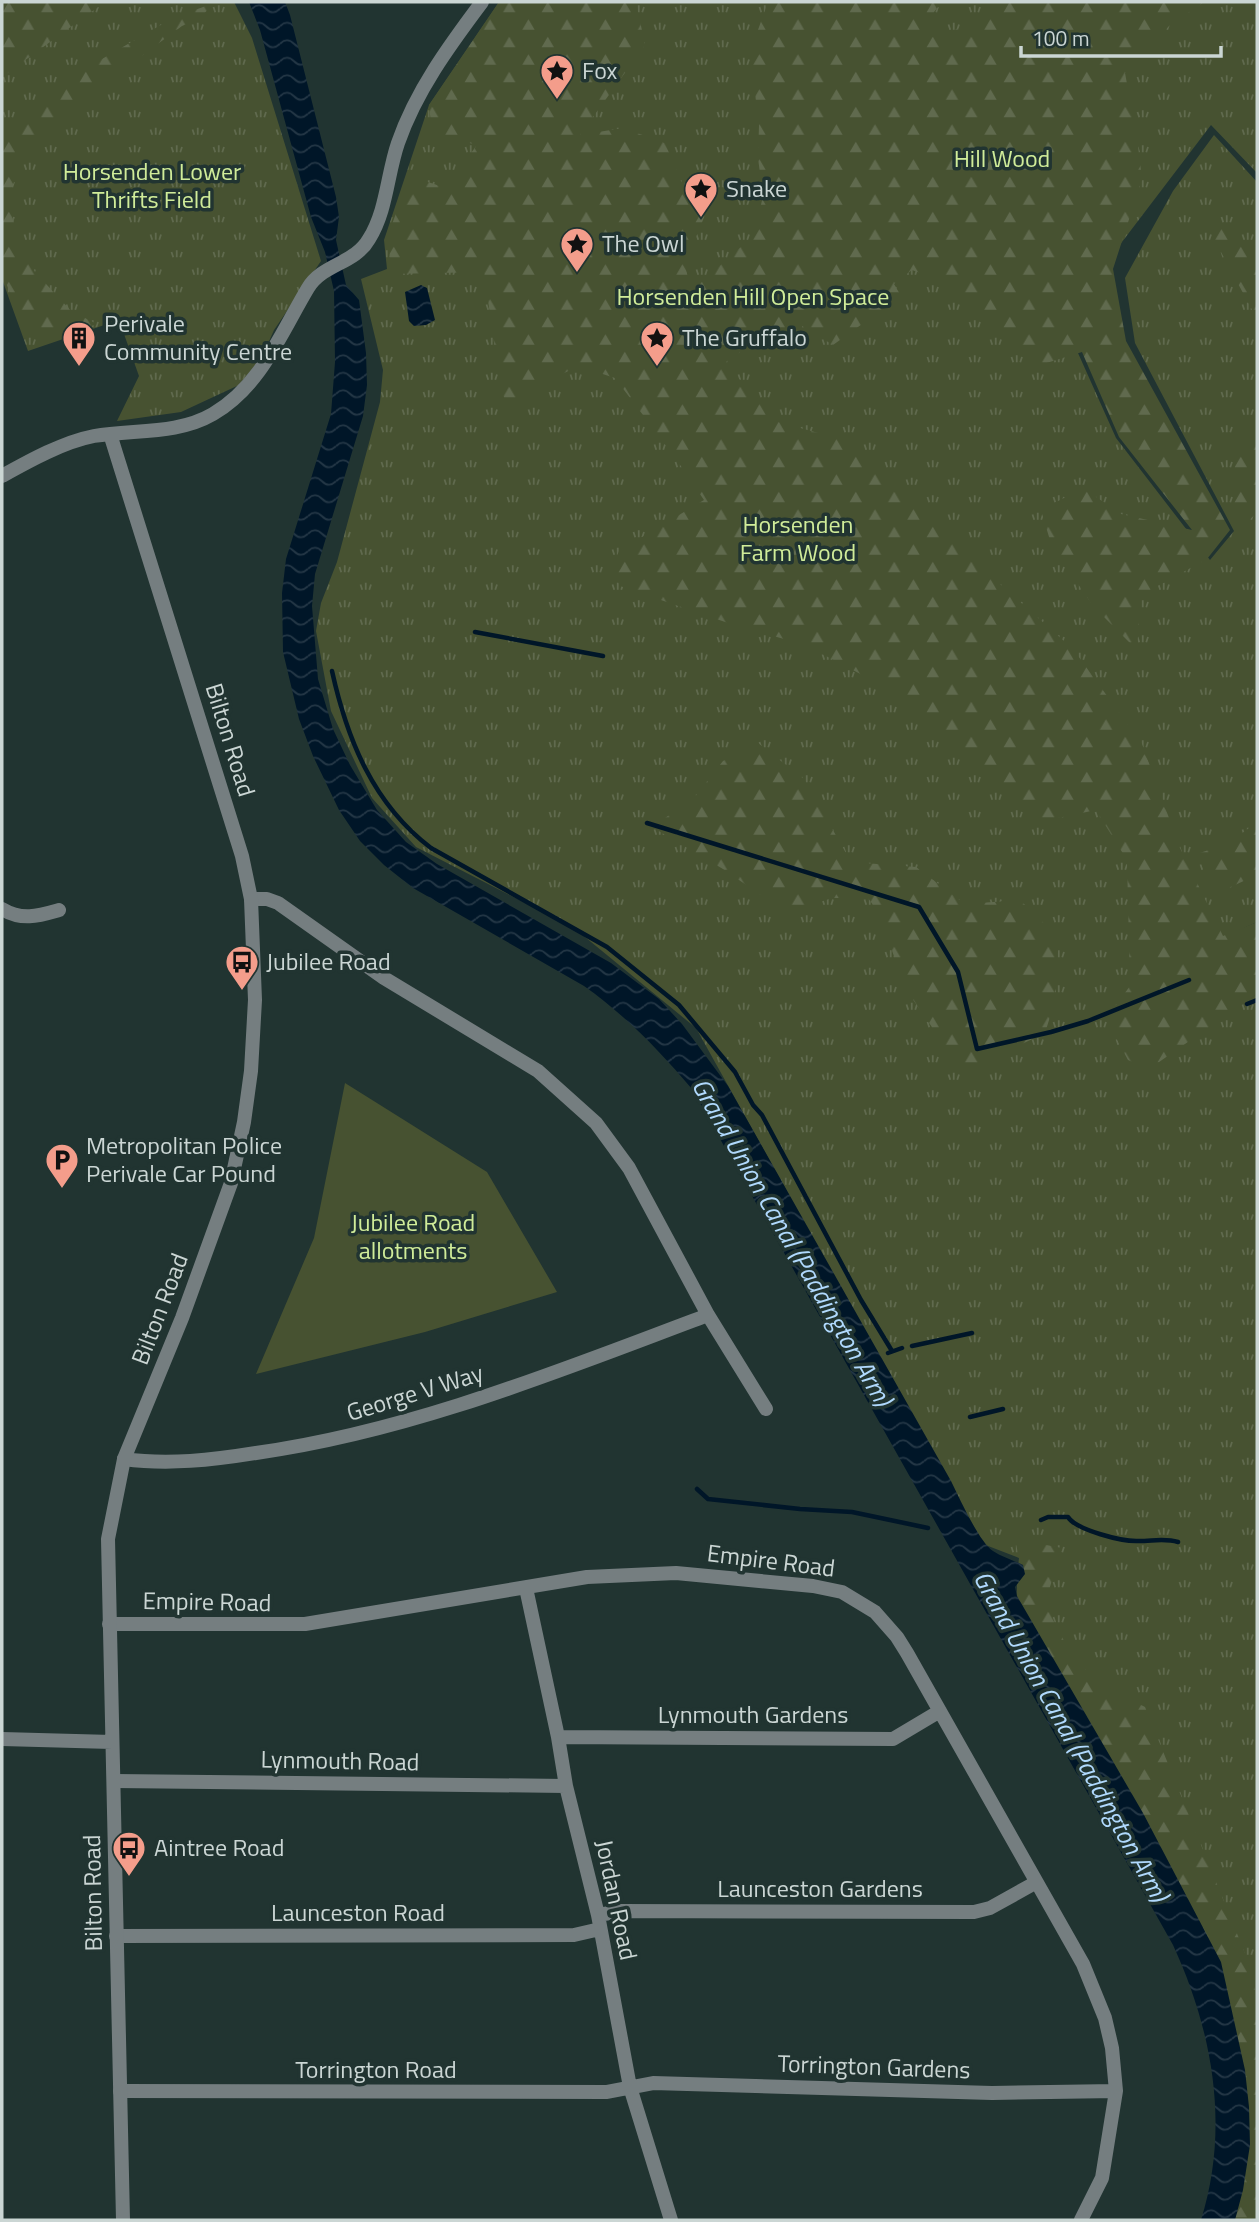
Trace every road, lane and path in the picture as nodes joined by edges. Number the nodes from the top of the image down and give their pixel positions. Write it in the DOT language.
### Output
graph roads {
  1 [pos="482,2"];
  2 [pos="110,434"];
  3 [pos="3,472"];
  4 [pos="251,899"];
  5 [pos="2,909"];
  6 [pos="59,910"];
  7 [pos="708,1315"];
  8 [pos="766,1409"];
  9 [pos="124,1459"];
  10 [pos="526,1588"];
  11 [pos="109,1624"];
  12 [pos="940,1712"];
  13 [pos="558,1737"];
  14 [pos="2,1739"];
  15 [pos="112,1742"];
  16 [pos="114,1781"];
  17 [pos="566,1786"];
  18 [pos="1035,1883"];
  19 [pos="599,1922"];
  20 [pos="116,1936"];
  21 [pos="630,2087"];
  22 [pos="120,2091"];
  23 [pos="1116,2091"];
  24 [pos="123,2220"];
  25 [pos="671,2220"];
  26 [pos="1081,2220"];
  1 -- 2 [label="street"];
  2 -- 3 [label="street"];
  2 -- 4 [label="street, Bilton Road"];
  4 -- 7 [label="street"];
  4 -- 9 [label="street, Bilton Road"];
  5 -- 6 [label="street"];
  7 -- 8 [label="street"];
  7 -- 9 [label="street, George V Way"];
  9 -- 11 [label="street, Bilton Road"];
  10 -- 11 [label="street, Empire Road"];
  10 -- 12 [label="street, Empire Road"];
  10 -- 13 [label="street, Jordan Road"];
  11 -- 15 [label="street, Bilton Road"];
  12 -- 13 [label="street, Lynmouth Gardens"];
  12 -- 18 [label="street, Empire Road"];
  13 -- 17 [label="street, Jordan Road"];
  14 -- 15 [label="street"];
  15 -- 16 [label="street, Bilton Road"];
  16 -- 17 [label="street, Lynmouth Road"];
  16 -- 20 [label="street, Bilton Road"];
  17 -- 19 [label="street, Jordan Road"];
  18 -- 19 [label="street, Launceston Gardens"];
  18 -- 23 [label="street, Empire Road"];
  19 -- 20 [label="street, Launceston Road"];
  19 -- 21 [label="street, Jordan Road"];
  20 -- 22 [label="street, Bilton Road"];
  21 -- 22 [label="street, Torrington Road"];
  21 -- 23 [label="street, Torrington Gardens"];
  21 -- 25 [label="street, Jordan Road"];
  22 -- 24 [label="street, Bilton Road"];
  23 -- 26 [label="street, Empire Road"];
}
